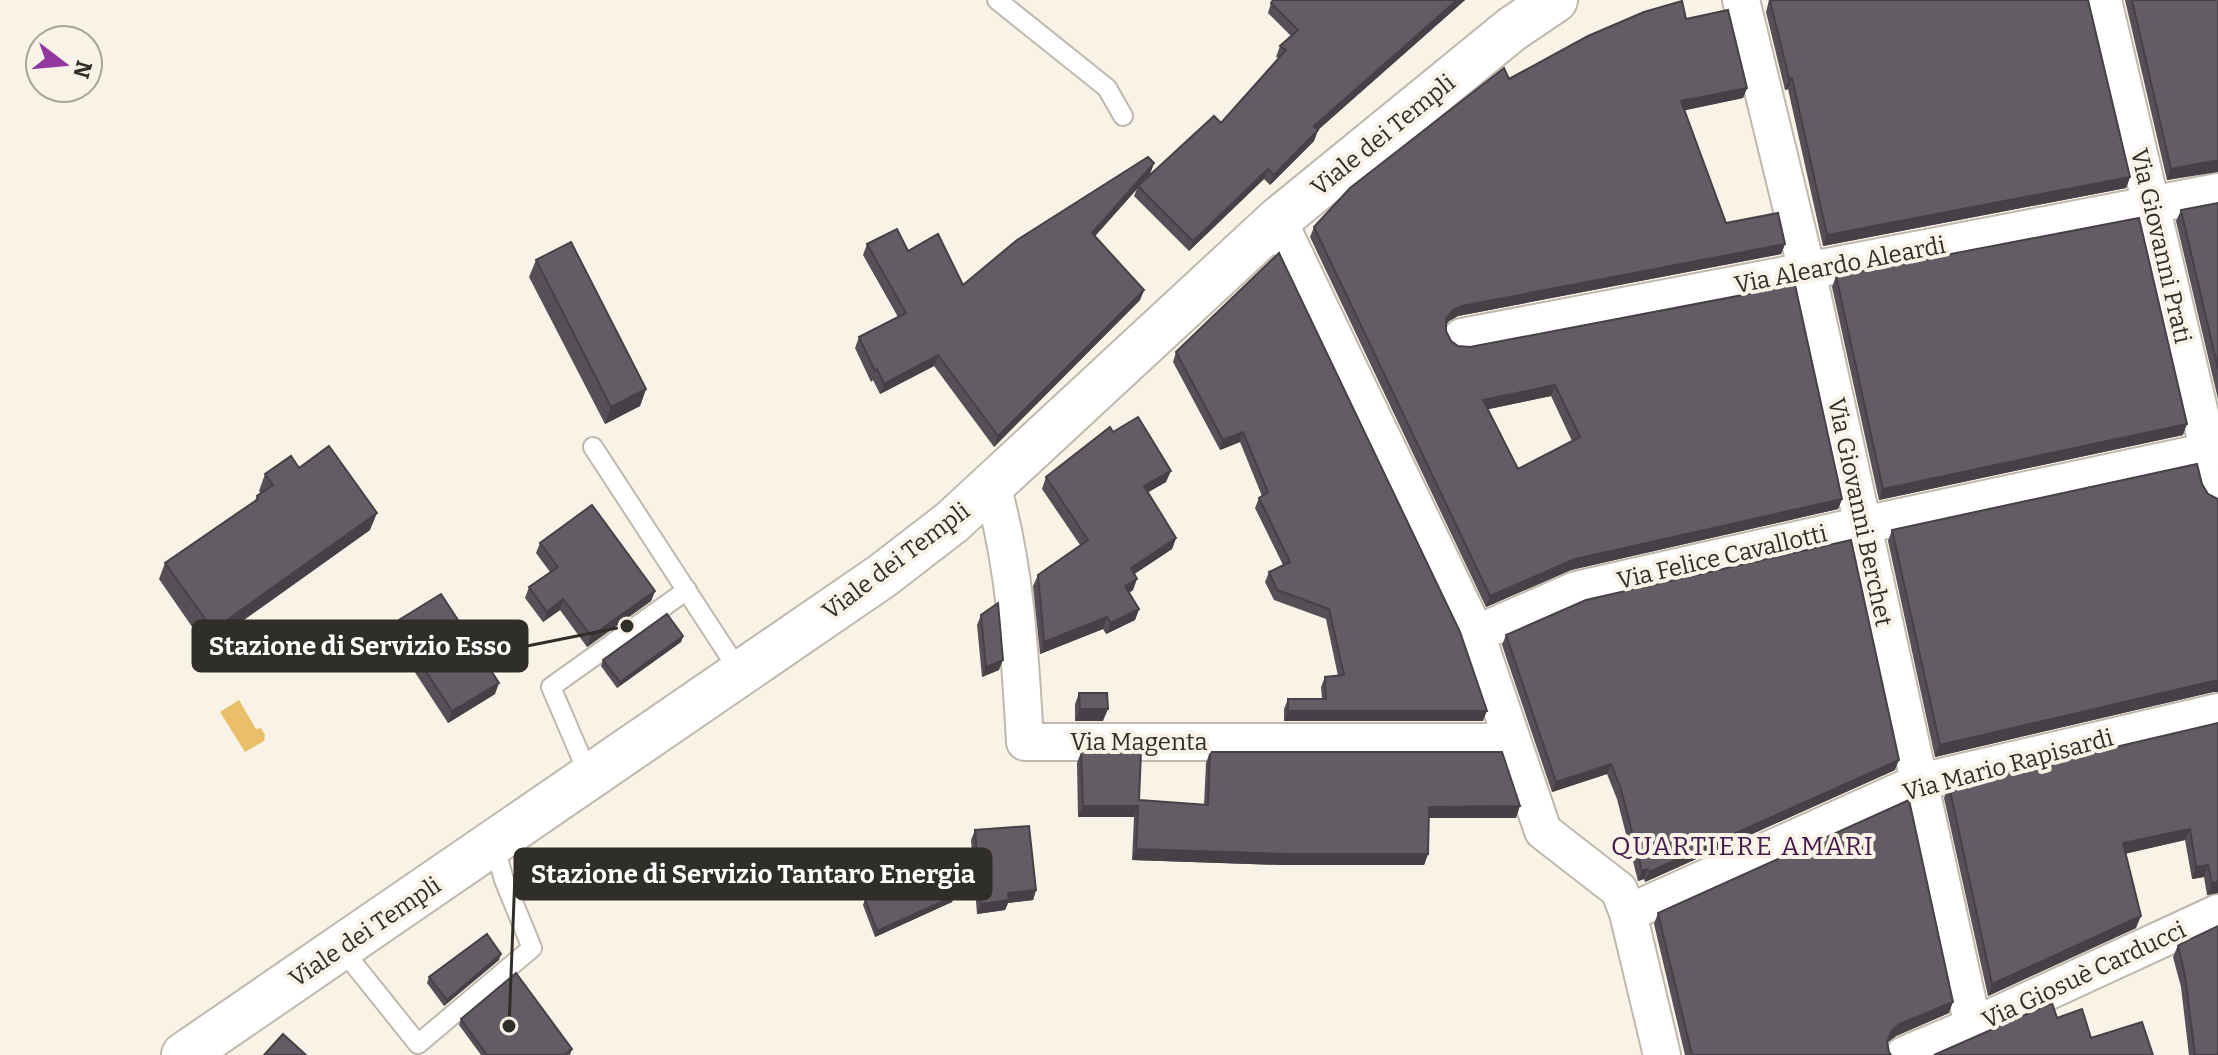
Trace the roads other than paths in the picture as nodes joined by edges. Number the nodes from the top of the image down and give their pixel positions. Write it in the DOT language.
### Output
graph roads {
  1 [pos="997,0"];
  2 [pos="1555,0"];
  3 [pos="1741,0"];
  4 [pos="2103,0"];
  5 [pos="1123,116"];
  6 [pos="2218,192"];
  7 [pos="2151,205"];
  8 [pos="1278,220"];
  9 [pos="1807,271"];
  10 [pos="1462,337"];
  11 [pos="593,447"];
  12 [pos="2209,451"];
  13 [pos="992,486"];
  14 [pos="2218,491"];
  15 [pos="1863,525"];
  16 [pos="687,590"];
  17 [pos="1476,634"];
  18 [pos="741,674"];
  19 [pos="2218,712"];
  20 [pos="1512,742"];
  21 [pos="590,778"];
  22 [pos="1920,782"];
  23 [pos="494,844"];
  24 [pos="1628,913"];
  25 [pos="2218,913"];
  26 [pos="341,948"];
  27 [pos="1973,1026"];
  28 [pos="184,1055"];
  29 [pos="1662,1055"];
  30 [pos="1904,1055"];
  1 -- 5 [label="lane"];
  2 -- 8 [label="main road, Viale dei Templi"];
  3 -- 9 [label="street, Via Giovanni Berchet"];
  4 -- 7 [label="street, Via Giovanni Prati"];
  6 -- 7 [label="street, Via Aleardo Aleardi"];
  7 -- 9 [label="street, Via Aleardo Aleardi"];
  7 -- 12 [label="street, Via Giovanni Prati"];
  8 -- 13 [label="main road, Viale dei Templi"];
  8 -- 17 [label="street"];
  9 -- 10 [label="street, Via Aleardo Aleardi"];
  9 -- 15 [label="street, Via Giovanni Berchet"];
  11 -- 16 [label="lane"];
  12 -- 14 [label="street, Via Giovanni Prati"];
  12 -- 15 [label="street, Via Felice Cavallotti"];
  13 -- 18 [label="main road, Viale dei Templi"];
  13 -- 20 [label="street, Via Magenta"];
  15 -- 17 [label="street, Via Felice Cavallotti"];
  15 -- 22 [label="street, Via Giovanni Berchet"];
  16 -- 18 [label="lane"];
  16 -- 21 [label="lane"];
  17 -- 20 [label="street"];
  18 -- 21 [label="main road, Viale dei Templi"];
  19 -- 22 [label="street, Via Mario Rapisardi"];
  20 -- 24 [label="street"];
  21 -- 23 [label="main road, Viale dei Templi"];
  22 -- 24 [label="street, Via Mario Rapisardi"];
  22 -- 27 [label="street, Via Giovanni Berchet"];
  23 -- 26 [label="main road, Viale dei Templi"];
  23 -- 26 [label="lane"];
  24 -- 29 [label="street"];
  25 -- 27 [label="street, Via Giosuè Carducci"];
  26 -- 28 [label="main road, Viale dei Templi"];
  27 -- 30 [label="street, Via Giosuè Carducci"];
}
